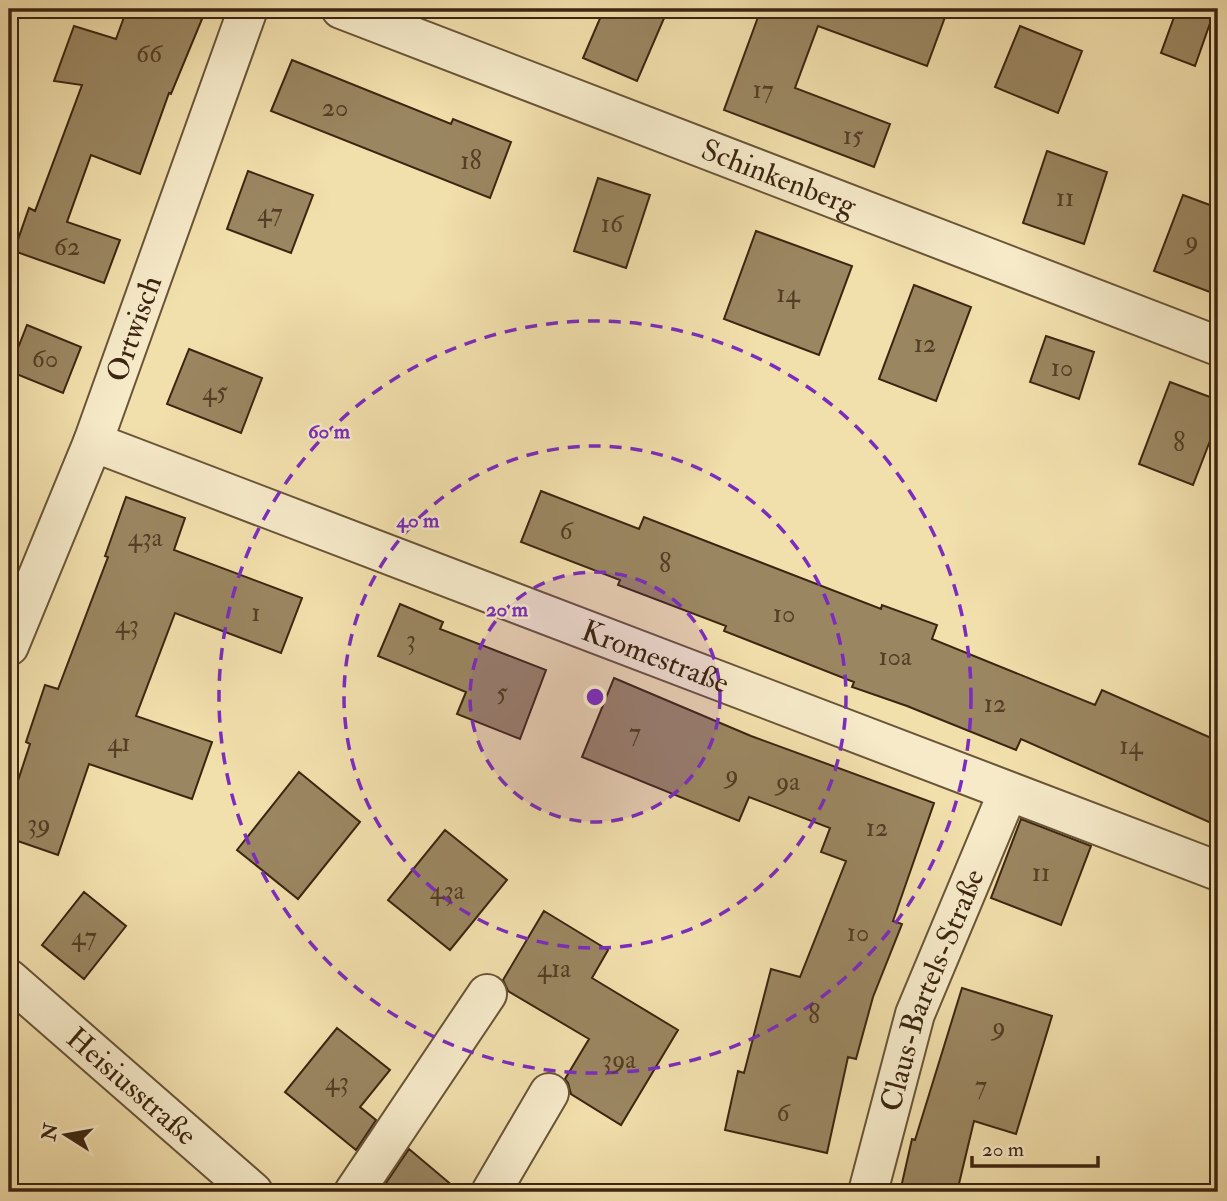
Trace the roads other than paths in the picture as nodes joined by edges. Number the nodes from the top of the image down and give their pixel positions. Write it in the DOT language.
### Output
graph roads {
  1 [pos="248,9"];
  2 [pos="341,9"];
  3 [pos="1218,346"];
  4 [pos="93,442"];
  5 [pos="9,646"];
  6 [pos="1008,792"];
  7 [pos="1218,871"];
  8 [pos="9,979"];
  9 [pos="487,995"];
  10 [pos="548,1093"];
  11 [pos="253,1192"];
  12 [pos="354,1192"];
  13 [pos="491,1192"];
  14 [pos="867,1192"];
  1 -- 4 [label="street, Ortwisch"];
  2 -- 3 [label="street, Schinkenberg"];
  4 -- 5 [label="street, Ortwisch"];
  4 -- 6 [label="street, Kromestraße"];
  6 -- 7 [label="street, Kromestraße"];
  6 -- 14 [label="street, Claus-Bartels-Straße"];
  8 -- 11 [label="street, Heisiusstraße"];
  9 -- 12 [label="street"];
  10 -- 13 [label="street"];
}
